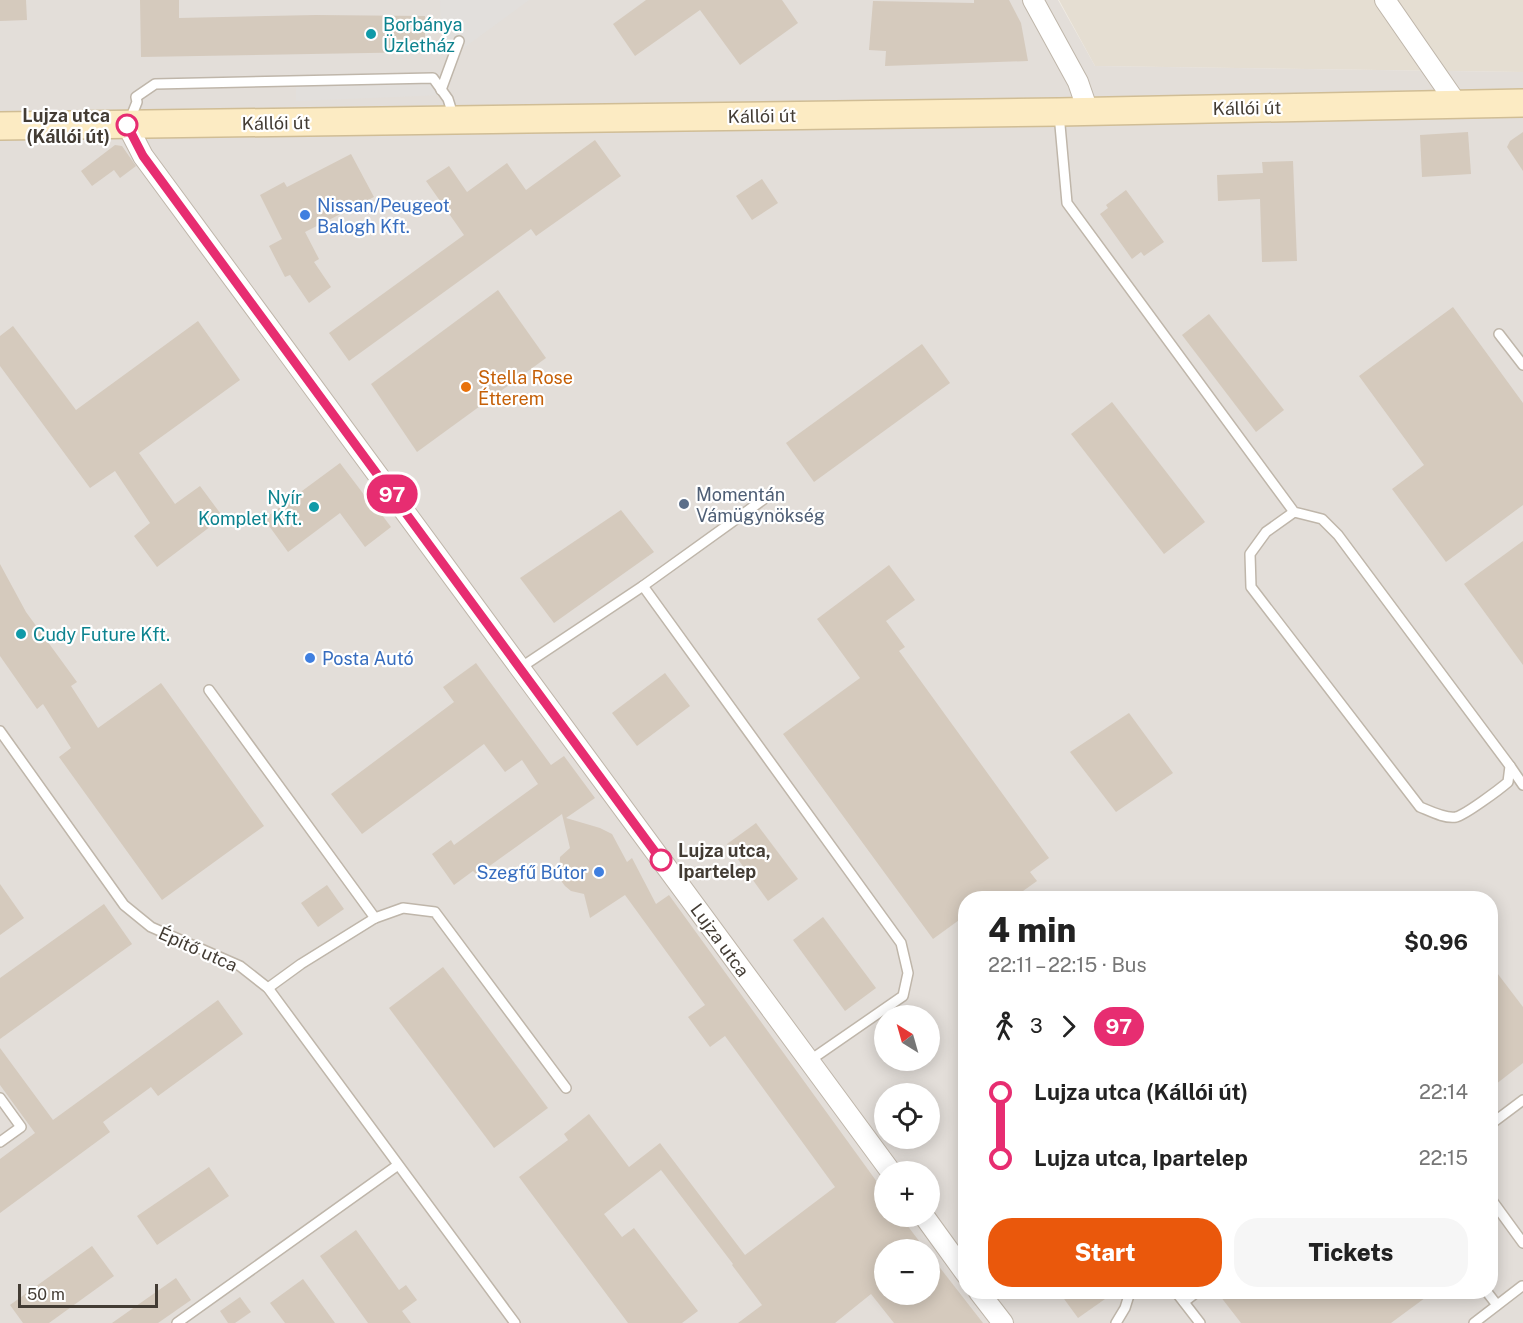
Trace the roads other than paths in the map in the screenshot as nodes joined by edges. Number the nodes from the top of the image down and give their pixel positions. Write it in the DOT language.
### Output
graph roads {
  1 [pos="1033,0"];
  2 [pos="1385,0"];
  3 [pos="459,41"];
  4 [pos="441,90"];
  5 [pos="1523,103"];
  6 [pos="1457,104"];
  7 [pos="1088,111"];
  8 [pos="1059,112"];
  9 [pos="454,120"];
  10 [pos="127,125"];
  11 [pos="0,126"];
  12 [pos="1499,334"];
  13 [pos="1523,365"];
  14 [pos="764,499"];
  15 [pos="1294,512"];
  16 [pos="643,586"];
  17 [pos="520,668"];
  18 [pos="209,690"];
  19 [pos="0,731"];
  20 [pos="1510,766"];
  21 [pos="1523,785"];
  22 [pos="375,918"];
  23 [pos="268,988"];
  24 [pos="809,1061"];
  25 [pos="566,1088"];
  26 [pos="0,1098"];
  27 [pos="1523,1100"];
  28 [pos="1498,1120"];
  29 [pos="0,1142"];
  30 [pos="883,1161"];
  31 [pos="398,1165"];
  32 [pos="1498,1209"];
  33 [pos="932,1227"];
  34 [pos="1523,1243"];
  35 [pos="958,1263"];
  36 [pos="1522,1286"];
  37 [pos="984,1299"];
  38 [pos="1128,1299"];
  39 [pos="1182,1299"];
  40 [pos="1188,1299"];
  41 [pos="1492,1299"];
  42 [pos="1184,1302"];
  43 [pos="1497,1305"];
  44 [pos="177,1323"];
  45 [pos="515,1323"];
  46 [pos="1003,1323"];
  47 [pos="1116,1323"];
  48 [pos="1200,1323"];
  49 [pos="1474,1323"];
  1 -- 7 [label="street"];
  2 -- 6 [label="street"];
  3 -- 4 [label="lane"];
  4 -- 9 [label="lane"];
  4 -- 10 [label="lane"];
  5 -- 6 [label="main road, Kállói út"];
  6 -- 7 [label="main road, Kállói út"];
  7 -- 8 [label="main road, Kállói út"];
  8 -- 9 [label="main road, Kállói út"];
  8 -- 15 [label="lane"];
  9 -- 10 [label="main road, Kállói út"];
  10 -- 11 [label="main road, Kállói út"];
  10 -- 17 [label="street, Lujza utca"];
  12 -- 13 [label="lane"];
  14 -- 16 [label="lane"];
  15 -- 20 [label="lane"];
  15 -- 20 [label="lane"];
  16 -- 17 [label="lane"];
  16 -- 24 [label="lane"];
  17 -- 24 [label="street, Lujza utca"];
  18 -- 22 [label="lane"];
  19 -- 23 [label="lane, Építő utca"];
  20 -- 21 [label="lane"];
  22 -- 23 [label="lane"];
  22 -- 25 [label="lane"];
  23 -- 31 [label="lane, Építő utca"];
  24 -- 30 [label="street, Lujza utca"];
  26 -- 29 [label="lane"];
  27 -- 28 [label="lane"];
  31 -- 44 [label="lane"];
  31 -- 45 [label="lane, Építő utca"];
  32 -- 34 [label="lane"];
  33 -- 35 [label="street"];
  36 -- 43 [label="lane"];
  37 -- 46 [label="street"];
  38 -- 47 [label="lane"];
  39 -- 42 [label="lane"];
  40 -- 42 [label="lane"];
  41 -- 43 [label="lane"];
  42 -- 48 [label="lane"];
  43 -- 49 [label="lane"];
}
